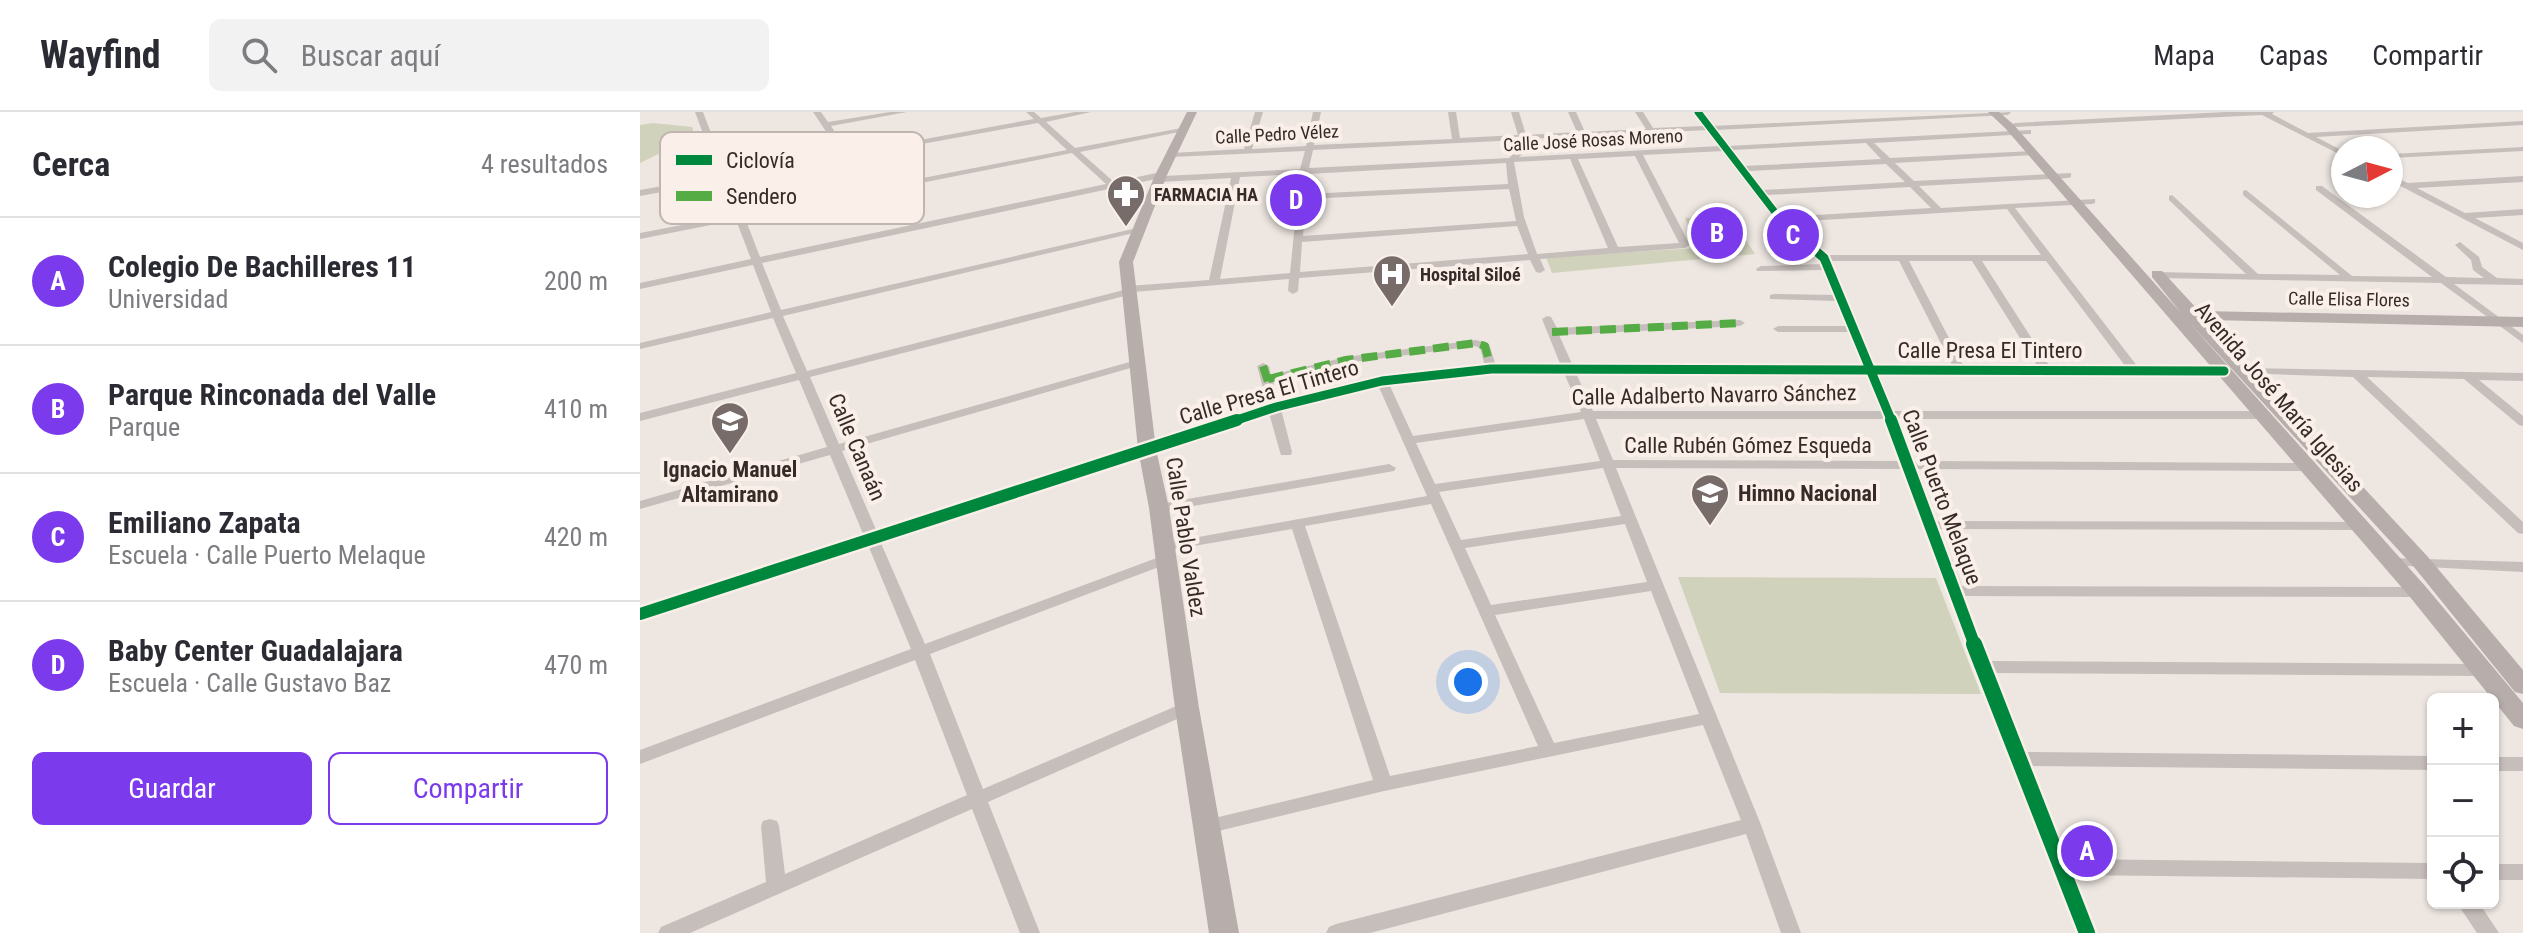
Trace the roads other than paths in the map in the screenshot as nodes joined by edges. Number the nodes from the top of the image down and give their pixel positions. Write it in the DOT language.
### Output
graph roads {
  1 [pos="699,112"];
  2 [pos="817,112"];
  3 [pos="853,112"];
  4 [pos="903,112"];
  5 [pos="1030,112"];
  6 [pos="1087,112"];
  7 [pos="1259,112"];
  8 [pos="1317,112"];
  9 [pos="1452,112"];
  10 [pos="1515,112"];
  11 [pos="1572,112"];
  12 [pos="1639,112"];
  13 [pos="1698,112"];
  14 [pos="1765,112"];
  15 [pos="1823,112"];
  16 [pos="1879,112"];
  17 [pos="2263,112"];
  18 [pos="2270,112"];
  19 [pos="2510,112"];
  20 [pos="1939,114"];
  21 [pos="1887,119"];
  22 [pos="2523,120"];
  23 [pos="1040,121"];
  24 [pos="1188,121"];
  25 [pos="2010,121"];
  26 [pos="1833,122"];
  27 [pos="825,125"];
  28 [pos="1777,125"];
  29 [pos="1710,128"];
  30 [pos="1651,131"];
  31 [pos="707,132"];
  32 [pos="830,132"];
  33 [pos="1582,134"];
  34 [pos="2306,135"];
  35 [pos="1525,138"];
  36 [pos="924,141"];
  37 [pos="1456,141"];
  38 [pos="1868,141"];
  39 [pos="1308,148"];
  40 [pos="1727,148"];
  41 [pos="2331,148"];
  42 [pos="2523,149"];
  43 [pos="1074,151"];
  44 [pos="1247,152"];
  45 [pos="2033,153"];
  46 [pos="1638,154"];
  47 [pos="1171,155"];
  48 [pos="2403,155"];
  49 [pos="1573,157"];
  50 [pos="1510,161"];
  51 [pos="1889,162"];
  52 [pos="1743,169"];
  53 [pos="1304,172"];
  54 [pos="1236,175"];
  55 [pos="2061,176"];
  56 [pos="1161,177"];
  57 [pos="2523,179"];
  58 [pos="924,181"];
  59 [pos="1914,184"];
  60 [pos="2403,184"];
  61 [pos="1112,185"];
  62 [pos="1512,186"];
  63 [pos="2406,186"];
  64 [pos="2319,188"];
  65 [pos="660,190"];
  66 [pos="640,193"];
  67 [pos="1761,193"];
  68 [pos="2246,193"];
  69 [pos="1302,197"];
  70 [pos="2172,198"];
  71 [pos="2085,202"];
  72 [pos="2009,206"];
  73 [pos="1938,210"];
  74 [pos="2523,212"];
  75 [pos="2464,216"];
  76 [pos="1781,220"];
  77 [pos="1521,223"];
  78 [pos="703,224"];
  79 [pos="743,224"];
  80 [pos="1137,231"];
  81 [pos="640,236"];
  82 [pos="1298,239"];
  83 [pos="2460,245"];
  84 [pos="2523,247"];
  85 [pos="1614,250"];
  86 [pos="1532,256"];
  87 [pos="2048,258"];
  88 [pos="1903,259"];
  89 [pos="1976,259"];
  90 [pos="757,261"];
  91 [pos="1826,263"];
  92 [pos="1761,269"];
  93 [pos="1540,270"];
  94 [pos="2157,275"];
  95 [pos="1294,276"];
  96 [pos="2254,276"];
  97 [pos="2349,278"];
  98 [pos="2443,280"];
  99 [pos="2495,281"];
  100 [pos="1214,282"];
  101 [pos="2523,282"];
  102 [pos="640,286"];
  103 [pos="1128,291"];
  104 [pos="1293,291"];
  105 [pos="1774,297"];
  106 [pos="1841,298"];
  107 [pos="777,314"];
  108 [pos="2188,318"];
  109 [pos="1740,323"];
  110 [pos="2513,325"];
  111 [pos="1778,329"];
  112 [pos="1854,329"];
  113 [pos="2523,340"];
  114 [pos="640,346"];
  115 [pos="1137,363"];
  116 [pos="1263,366"];
  117 [pos="1491,369"];
  118 [pos="1567,370"];
  119 [pos="1872,370"];
  120 [pos="1960,370"];
  121 [pos="2046,370"];
  122 [pos="2134,370"];
  123 [pos="2224,371"];
  124 [pos="2244,371"];
  125 [pos="2356,373"];
  126 [pos="803,375"];
  127 [pos="2466,375"];
  128 [pos="2523,377"];
  129 [pos="1268,379"];
  130 [pos="1382,381"];
  131 [pos="1276,407"];
  132 [pos="1588,415"];
  133 [pos="1889,415"];
  134 [pos="2262,415"];
  135 [pos="640,417"];
  136 [pos="2523,422"];
  137 [pos="1408,440"];
  138 [pos="835,449"];
  139 [pos="1147,449"];
  140 [pos="1286,452"];
  141 [pos="1606,464"];
  142 [pos="1908,466"];
  143 [pos="2307,467"];
  144 [pos="1389,468"];
  145 [pos="1433,494"];
  146 [pos="640,505"];
  147 [pos="1159,508"];
  148 [pos="1630,519"];
  149 [pos="1297,523"];
  150 [pos="1931,525"];
  151 [pos="2360,526"];
  152 [pos="2523,530"];
  153 [pos="872,539"];
  154 [pos="1456,545"];
  155 [pos="1166,553"];
  156 [pos="2392,562"];
  157 [pos="2421,562"];
  158 [pos="2523,567"];
  159 [pos="1656,585"];
  160 [pos="1956,591"];
  161 [pos="2418,592"];
  162 [pos="1486,611"];
  163 [pos="640,614"];
  164 [pos="921,653"];
  165 [pos="1982,667"];
  166 [pos="2481,670"];
  167 [pos="2523,686"];
  168 [pos="1187,708"];
  169 [pos="1709,718"];
  170 [pos="2523,720"];
  171 [pos="1548,749"];
  172 [pos="640,757"];
  173 [pos="2017,759"];
  174 [pos="2427,763"];
  175 [pos="2499,764"];
  176 [pos="2523,764"];
  177 [pos="1384,784"];
  178 [pos="978,798"];
  179 [pos="1752,825"];
  180 [pos="770,826"];
  181 [pos="1206,827"];
  182 [pos="2060,867"];
  183 [pos="2427,871"];
  184 [pos="2499,872"];
  185 [pos="2523,872"];
  186 [pos="776,886"];
  187 [pos="2471,909"];
  188 [pos="668,933"];
  189 [pos="1030,933"];
  190 [pos="1224,933"];
  191 [pos="1336,933"];
  192 [pos="1791,933"];
  193 [pos="2087,933"];
  194 [pos="2489,933"];
  1 -- 31 [label="street, Calle Canaán"];
  2 -- 27 [label="street"];
  3 -- 27 [label="street"];
  4 -- 27 [label="street"];
  5 -- 23 [label="street"];
  6 -- 23 [label="street"];
  7 -- 44 [label="street"];
  8 -- 39 [label="street"];
  9 -- 37 [label="street"];
  10 -- 35 [label="street"];
  11 -- 33 [label="street"];
  12 -- 30 [label="street"];
  13 -- 29 [label="street, Calle Puerto Melaque"];
  14 -- 28 [label="street"];
  15 -- 26 [label="street"];
  16 -- 21 [label="street"];
  17 -- 18 [label="street"];
  17 -- 25 [label="street"];
  17 -- 34 [label="street"];
  19 -- 22 [label="street"];
  20 -- 21 [label="street, Calle Pedro Vélez"];
  20 -- 25 [label="street, Calle Pedro Vélez"];
  21 -- 26 [label="street, Calle Pedro Vélez"];
  22 -- 34 [label="street"];
  23 -- 36 [label="street"];
  23 -- 43 [label="street"];
  24 -- 43 [label="street"];
  24 -- 47 [label="main road, Calle Pablo Valdez"];
  25 -- 38 [label="street, Calle José Rosas Moreno"];
  25 -- 45 [label="main road, Avenida José María Iglesias"];
  25 -- 55 [label="main road, Avenida José María Iglesias"];
  26 -- 28 [label="street, Calle Pedro Vélez"];
  27 -- 32 [label="street"];
  28 -- 29 [label="street, Calle Pedro Vélez"];
  29 -- 30 [label="street, Calle Pedro Vélez"];
  29 -- 40 [label="street, Calle Puerto Melaque"];
  30 -- 33 [label="street, Calle Pedro Vélez"];
  33 -- 35 [label="street, Calle Pedro Vélez"];
  34 -- 41 [label="street"];
  35 -- 37 [label="street, Calle Pedro Vélez"];
  35 -- 50 [label="street"];
  37 -- 39 [label="street, Calle Pedro Vélez"];
  38 -- 40 [label="street, Calle José Rosas Moreno"];
  38 -- 51 [label="street"];
  39 -- 44 [label="street, Calle Pedro Vélez"];
  39 -- 53 [label="street"];
  40 -- 46 [label="street, Calle José Rosas Moreno"];
  40 -- 52 [label="street, Calle Puerto Melaque"];
  42 -- 48 [label="street"];
  43 -- 58 [label="street"];
  43 -- 61 [label="street"];
  44 -- 47 [label="street, Calle Pedro Vélez"];
  45 -- 51 [label="street"];
  45 -- 55 [label="main road, Avenida José María Iglesias"];
  46 -- 49 [label="street, Calle José Rosas Moreno"];
  46 -- 85 [label="street"];
  47 -- 56 [label="main road, Calle Pablo Valdez"];
  49 -- 50 [label="street, Calle José Rosas Moreno"];
  49 -- 85 [label="street"];
  50 -- 53 [label="street, Calle José Rosas Moreno"];
  50 -- 62 [label="street"];
  51 -- 52 [label="street"];
  51 -- 59 [label="street"];
  52 -- 67 [label="street, Calle Puerto Melaque"];
  53 -- 54 [label="street, Calle José Rosas Moreno"];
  53 -- 69 [label="street"];
  54 -- 56 [label="street, Calle José Rosas Moreno"];
  54 -- 100 [label="street"];
  55 -- 59 [label="street"];
  55 -- 71 [label="main road, Avenida José María Iglesias"];
  56 -- 61 [label="street, Calle José Rosas Moreno"];
  56 -- 80 [label="main road, Calle Pablo Valdez"];
  57 -- 63 [label="street"];
  59 -- 67 [label="street"];
  59 -- 73 [label="street"];
  60 -- 63 [label="street"];
  61 -- 90 [label="street, Calle José Rosas Moreno"];
  62 -- 69 [label="street"];
  62 -- 77 [label="street"];
  63 -- 75 [label="street"];
  64 -- 98 [label="street"];
  65 -- 66 [label="street"];
  67 -- 76 [label="street, Calle Puerto Melaque"];
  68 -- 97 [label="street"];
  69 -- 82 [label="street"];
  70 -- 96 [label="street"];
  71 -- 72 [label="street"];
  71 -- 94 [label="main road, Avenida José María Iglesias"];
  71 -- 108 [label="main road, Avenida José María Iglesias"];
  72 -- 73 [label="street"];
  72 -- 87 [label="street"];
  73 -- 76 [label="street"];
  74 -- 75 [label="street"];
  75 -- 84 [label="street"];
  76 -- 91 [label="street, Calle Puerto Melaque"];
  77 -- 82 [label="street"];
  77 -- 86 [label="street"];
  78 -- 81 [label="street"];
  79 -- 90 [label="street, Calle Canaán"];
  80 -- 103 [label="main road, Calle Pablo Valdez"];
  80 -- 107 [label="street"];
  82 -- 95 [label="street"];
  83 -- 99 [label="street"];
  85 -- 86 [label="street"];
  86 -- 93 [label="street"];
  86 -- 95 [label="street"];
  87 -- 89 [label="street"];
  87 -- 122 [label="street"];
  88 -- 89 [label="street"];
  88 -- 91 [label="street"];
  88 -- 120 [label="street"];
  89 -- 121 [label="street"];
  90 -- 102 [label="street, Calle José Rosas Moreno"];
  90 -- 107 [label="street, Calle Canaán"];
  91 -- 92 [label="street"];
  91 -- 106 [label="street, Calle Puerto Melaque"];
  94 -- 96 [label="street"];
  94 -- 108 [label="main road, Avenida José María Iglesias"];
  95 -- 100 [label="street"];
  95 -- 104 [label="street"];
  96 -- 97 [label="street"];
  97 -- 98 [label="street"];
  98 -- 99 [label="street"];
  98 -- 110 [label="street"];
  99 -- 101 [label="street"];
  100 -- 103 [label="street"];
  103 -- 115 [label="main road, Calle Pablo Valdez"];
  103 -- 126 [label="street"];
  105 -- 106 [label="street"];
  106 -- 112 [label="street, Calle Puerto Melaque"];
  107 -- 114 [label="street"];
  107 -- 126 [label="street, Calle Canaán"];
  108 -- 110 [label="main road, Calle Elisa Flores"];
  108 -- 123 [label="main road, Avenida José María Iglesias"];
  108 -- 124 [label="main road, Avenida José María Iglesias"];
  109 -- 118 [label="street"];
  110 -- 113 [label="street"];
  111 -- 112 [label="street"];
  112 -- 119 [label="street, Calle Puerto Melaque"];
  115 -- 138 [label="street"];
  115 -- 139 [label="main road, Calle Pablo Valdez"];
  116 -- 129 [label="street"];
  117 -- 118 [label="street, Calle Presa El Tintero"];
  117 -- 129 [label="street"];
  117 -- 130 [label="street, Calle Presa El Tintero"];
  118 -- 119 [label="street, Calle Presa El Tintero"];
  118 -- 132 [label="street"];
  119 -- 120 [label="street, Calle Presa El Tintero"];
  119 -- 133 [label="street, Calle Puerto Melaque"];
  120 -- 121 [label="street, Calle Presa El Tintero"];
  121 -- 122 [label="street, Calle Presa El Tintero"];
  122 -- 123 [label="street, Calle Presa El Tintero"];
  123 -- 134 [label="main road, Avenida José María Iglesias"];
  124 -- 125 [label="street"];
  124 -- 157 [label="main road, Avenida José María Iglesias"];
  125 -- 127 [label="street"];
  125 -- 152 [label="street"];
  126 -- 135 [label="street"];
  126 -- 138 [label="street, Calle Canaán"];
  127 -- 128 [label="street"];
  127 -- 136 [label="street"];
  129 -- 131 [label="street"];
  130 -- 131 [label="street, Calle Presa El Tintero"];
  130 -- 137 [label="street"];
  131 -- 139 [label="street, Calle Presa El Tintero"];
  131 -- 140 [label="street"];
  132 -- 133 [label="street, Calle Adalberto Navarro Sánchez"];
  132 -- 137 [label="street, Calle Adalberto Navarro Sánchez"];
  132 -- 141 [label="street"];
  133 -- 134 [label="street, Calle Adalberto Navarro Sánchez"];
  133 -- 142 [label="street, Calle Puerto Melaque"];
  134 -- 143 [label="main road, Avenida José María Iglesias"];
  137 -- 145 [label="street"];
  138 -- 146 [label="street"];
  138 -- 153 [label="street, Calle Canaán"];
  139 -- 147 [label="main road, Calle Pablo Valdez"];
  139 -- 153 [label="street, Calle Presa El Tintero"];
  141 -- 142 [label="street, Calle Rubén Gómez Esqueda"];
  141 -- 145 [label="street, Calle Rubén Gómez Esqueda"];
  141 -- 148 [label="street"];
  142 -- 143 [label="street, Calle Rubén Gómez Esqueda"];
  142 -- 150 [label="street, Calle Puerto Melaque"];
  143 -- 151 [label="main road, Avenida José María Iglesias"];
  144 -- 147 [label="street"];
  145 -- 149 [label="street, Calle Rubén Gómez Esqueda"];
  145 -- 154 [label="street"];
  147 -- 155 [label="main road, Calle Pablo Valdez"];
  148 -- 154 [label="street"];
  148 -- 159 [label="street"];
  149 -- 155 [label="street, Calle Rubén Gómez Esqueda"];
  149 -- 177 [label="street"];
  150 -- 151 [label="street"];
  150 -- 160 [label="street, Calle Puerto Melaque"];
  151 -- 156 [label="main road, Avenida José María Iglesias"];
  153 -- 163 [label="street, Calle Presa El Tintero"];
  153 -- 164 [label="street, Calle Canaán"];
  154 -- 162 [label="street"];
  155 -- 164 [label="street, Calle Rubén Gómez Esqueda"];
  155 -- 168 [label="main road, Calle Pablo Valdez"];
  156 -- 157 [label="street"];
  156 -- 161 [label="main road, Avenida José María Iglesias"];
  157 -- 158 [label="street"];
  157 -- 167 [label="main road, Avenida José María Iglesias"];
  159 -- 162 [label="street"];
  159 -- 169 [label="street"];
  160 -- 161 [label="street"];
  160 -- 165 [label="street, Calle Puerto Melaque"];
  161 -- 166 [label="main road, Avenida José María Iglesias"];
  162 -- 171 [label="street"];
  164 -- 172 [label="street, Calle Rubén Gómez Esqueda"];
  164 -- 178 [label="street, Calle Canaán"];
  165 -- 166 [label="street"];
  165 -- 173 [label="street, Calle Puerto Melaque"];
  166 -- 170 [label="main road, Avenida José María Iglesias"];
  168 -- 178 [label="street"];
  168 -- 181 [label="main road, Calle Pablo Valdez"];
  169 -- 171 [label="street"];
  169 -- 179 [label="street"];
  171 -- 177 [label="street"];
  173 -- 174 [label="street"];
  173 -- 182 [label="street, Calle Puerto Melaque"];
  175 -- 176 [label="street"];
  177 -- 181 [label="street"];
  178 -- 186 [label="street"];
  178 -- 189 [label="street, Calle Canaán"];
  179 -- 191 [label="street"];
  179 -- 192 [label="street"];
  180 -- 186 [label="street"];
  181 -- 190 [label="main road, Calle Pablo Valdez"];
  182 -- 183 [label="street"];
  182 -- 193 [label="street, Calle Puerto Melaque"];
  184 -- 185 [label="street"];
  186 -- 188 [label="street"];
  187 -- 194 [label="street"];
}
